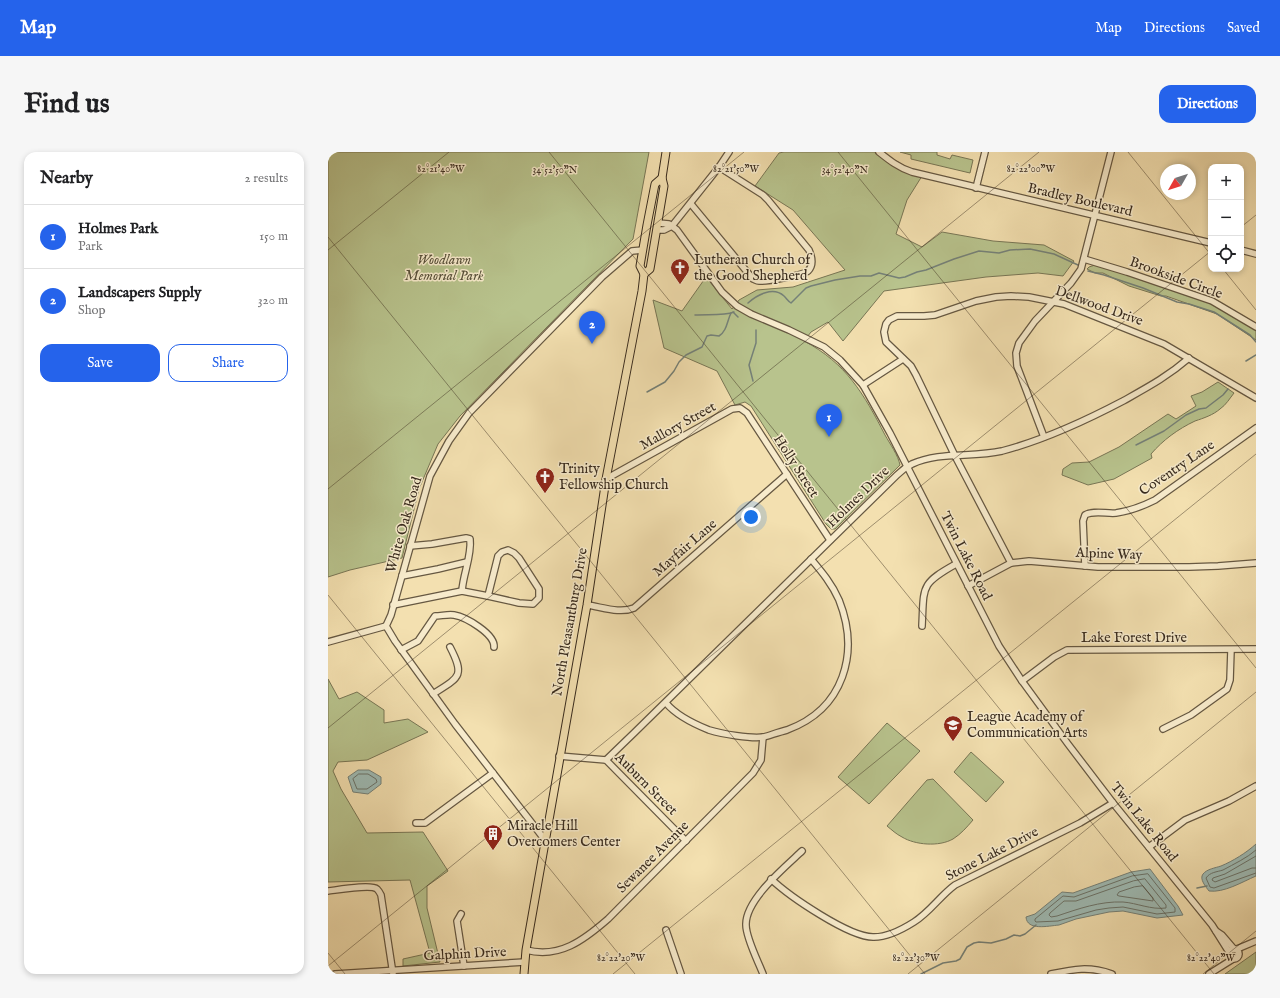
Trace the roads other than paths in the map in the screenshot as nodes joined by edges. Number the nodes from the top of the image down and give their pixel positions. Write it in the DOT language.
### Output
graph roads {
  1 [pos="666,152"];
  2 [pos="729,152"];
  3 [pos="879,152"];
  4 [pos="985,152"];
  5 [pos="1110,152"];
  6 [pos="719,167"];
  7 [pos="662,178"];
  8 [pos="976,188"];
  9 [pos="691,204"];
  10 [pos="1095,216"];
  11 [pos="672,226"];
  12 [pos="658,227"];
  13 [pos="1208,242"];
  14 [pos="644,250"];
  15 [pos="1244,251"];
  16 [pos="1256,254"];
  17 [pos="1084,259"];
  18 [pos="644,274"];
  19 [pos="1054,301"];
  20 [pos="1256,327"];
  21 [pos="1189,358"];
  22 [pos="903,359"];
  23 [pos="863,385"];
  24 [pos="1256,398"];
  25 [pos="740,408"];
  26 [pos="1256,428"];
  27 [pos="1044,437"];
  28 [pos="955,456"];
  29 [pos="907,467"];
  30 [pos="787,474"];
  31 [pos="606,480"];
  32 [pos="830,540"];
  33 [pos="410,546"];
  34 [pos="811,560"];
  35 [pos="467,562"];
  36 [pos="1011,563"];
  37 [pos="1256,563"];
  38 [pos="956,564"];
  39 [pos="1085,566"];
  40 [pos="402,576"];
  41 [pos="968,586"];
  42 [pos="462,591"];
  43 [pos="488,596"];
  44 [pos="587,604"];
  45 [pos="394,605"];
  46 [pos="386,626"];
  47 [pos="922,626"];
  48 [pos="328,642"];
  49 [pos="450,646"];
  50 [pos="494,648"];
  51 [pos="1256,649"];
  52 [pos="401,650"];
  53 [pos="1231,650"];
  54 [pos="1022,680"];
  55 [pos="434,694"];
  56 [pos="666,703"];
  57 [pos="1163,729"];
  58 [pos="762,737"];
  59 [pos="559,756"];
  60 [pos="606,760"];
  61 [pos="493,772"];
  62 [pos="1256,786"];
  63 [pos="1113,803"];
  64 [pos="416,823"];
  65 [pos="545,840"];
  66 [pos="686,840"];
  67 [pos="1149,847"];
  68 [pos="802,851"];
  69 [pos="771,879"];
  70 [pos="328,891"];
  71 [pos="461,914"];
  72 [pos="666,930"];
  73 [pos="1254,942"];
  74 [pos="526,950"];
  75 [pos="1234,951"];
  76 [pos="1233,959"];
  77 [pos="525,962"];
  78 [pos="464,966"];
  79 [pos="1217,969"];
  80 [pos="393,972"];
  81 [pos="335,974"];
  82 [pos="524,974"];
  83 [pos="681,974"];
  84 [pos="763,974"];
  85 [pos="1051,974"];
  86 [pos="1112,974"];
  87 [pos="1209,974"];
  1 -- 7 [label="main road, North Pleasantburg Drive"];
  2 -- 6 [label="street"];
  3 -- 8 [label="street, Bradley Boulevard"];
  4 -- 8 [label="street"];
  5 -- 10 [label="street"];
  6 -- 9 [label="street"];
  6 -- 9 [label="street"];
  7 -- 12 [label="main road, North Pleasantburg Drive"];
  7 -- 14 [label="main road, North Pleasantburg Drive"];
  8 -- 10 [label="street, Bradley Boulevard"];
  9 -- 11 [label="street"];
  10 -- 13 [label="street, Bradley Boulevard"];
  10 -- 17 [label="street"];
  11 -- 12 [label="street"];
  11 -- 23 [label="street, Twin Lake Road"];
  12 -- 18 [label="main road, North Pleasantburg Drive"];
  14 -- 18 [label="main road, North Pleasantburg Drive"];
  14 -- 33 [label="street, White Oak Road"];
  15 -- 16 [label="street"];
  17 -- 19 [label="street"];
  17 -- 20 [label="street, Brookside Circle"];
  18 -- 31 [label="main road, North Pleasantburg Drive"];
  19 -- 21 [label="street, Dellwood Drive"];
  19 -- 22 [label="street, Dellwood Drive"];
  19 -- 27 [label="street"];
  21 -- 24 [label="street, Dellwood Drive"];
  21 -- 27 [label="street, Holmes Drive"];
  22 -- 23 [label="street"];
  22 -- 28 [label="street, Dellwood Drive"];
  23 -- 29 [label="street, Twin Lake Road"];
  25 -- 30 [label="street, Holly Street"];
  25 -- 31 [label="street, Mallory Street"];
  26 -- 39 [label="street, Coventry Lane"];
  27 -- 28 [label="street, Holmes Drive"];
  28 -- 29 [label="street, Holmes Drive"];
  28 -- 36 [label="street, Dellwood Drive"];
  29 -- 32 [label="street, Holmes Drive"];
  29 -- 38 [label="street, Twin Lake Road"];
  30 -- 32 [label="street, Holly Street"];
  30 -- 44 [label="street, Mayfair Lane"];
  31 -- 44 [label="main road, North Pleasantburg Drive"];
  32 -- 34 [label="street, Holmes Drive"];
  33 -- 35 [label="street"];
  33 -- 40 [label="street, White Oak Road"];
  34 -- 56 [label="street, Holmes Drive"];
  34 -- 58 [label="street"];
  35 -- 40 [label="street"];
  35 -- 42 [label="street"];
  36 -- 39 [label="street, Alpine Way"];
  36 -- 41 [label="street, Alpine Way"];
  37 -- 39 [label="street, Alpine Way"];
  38 -- 41 [label="street, Twin Lake Road"];
  38 -- 47 [label="street"];
  40 -- 45 [label="street, White Oak Road"];
  41 -- 54 [label="street, Twin Lake Road"];
  42 -- 43 [label="street"];
  42 -- 45 [label="street"];
  43 -- 43 [label="street"];
  44 -- 59 [label="main road, North Pleasantburg Drive"];
  45 -- 46 [label="street, White Oak Road"];
  46 -- 48 [label="street"];
  46 -- 52 [label="street"];
  49 -- 55 [label="street"];
  50 -- 52 [label="street"];
  51 -- 53 [label="street, Lake Forest Drive"];
  52 -- 55 [label="street"];
  53 -- 54 [label="street, Lake Forest Drive"];
  53 -- 57 [label="street"];
  54 -- 63 [label="street, Twin Lake Road"];
  55 -- 61 [label="street"];
  56 -- 58 [label="street"];
  56 -- 60 [label="street, Holmes Drive"];
  58 -- 66 [label="street, Sewanee Avenue"];
  59 -- 60 [label="street, Auburn Street"];
  59 -- 65 [label="main road, North Pleasantburg Drive"];
  60 -- 66 [label="street, Auburn Street"];
  61 -- 64 [label="street"];
  61 -- 65 [label="street"];
  62 -- 67 [label="street"];
  63 -- 67 [label="street, Twin Lake Road"];
  63 -- 69 [label="street, Stone Lake Drive"];
  65 -- 74 [label="main road, North Pleasantburg Drive"];
  66 -- 74 [label="street, Sewanee Avenue"];
  67 -- 75 [label="street, Twin Lake Road"];
  68 -- 69 [label="street"];
  69 -- 84 [label="street"];
  70 -- 80 [label="street"];
  71 -- 78 [label="street"];
  72 -- 83 [label="street"];
  73 -- 75 [label="street"];
  74 -- 77 [label="main road, North Pleasantburg Drive"];
  75 -- 76 [label="street, Twin Lake Road"];
  75 -- 76 [label="street"];
  75 -- 79 [label="street"];
  76 -- 79 [label="street"];
  77 -- 78 [label="street, Galphin Drive"];
  77 -- 82 [label="main road, North Pleasantburg Drive"];
  78 -- 80 [label="street, Galphin Drive"];
  79 -- 87 [label="street"];
  80 -- 81 [label="street, Galphin Drive"];
  85 -- 86 [label="street"];
}
